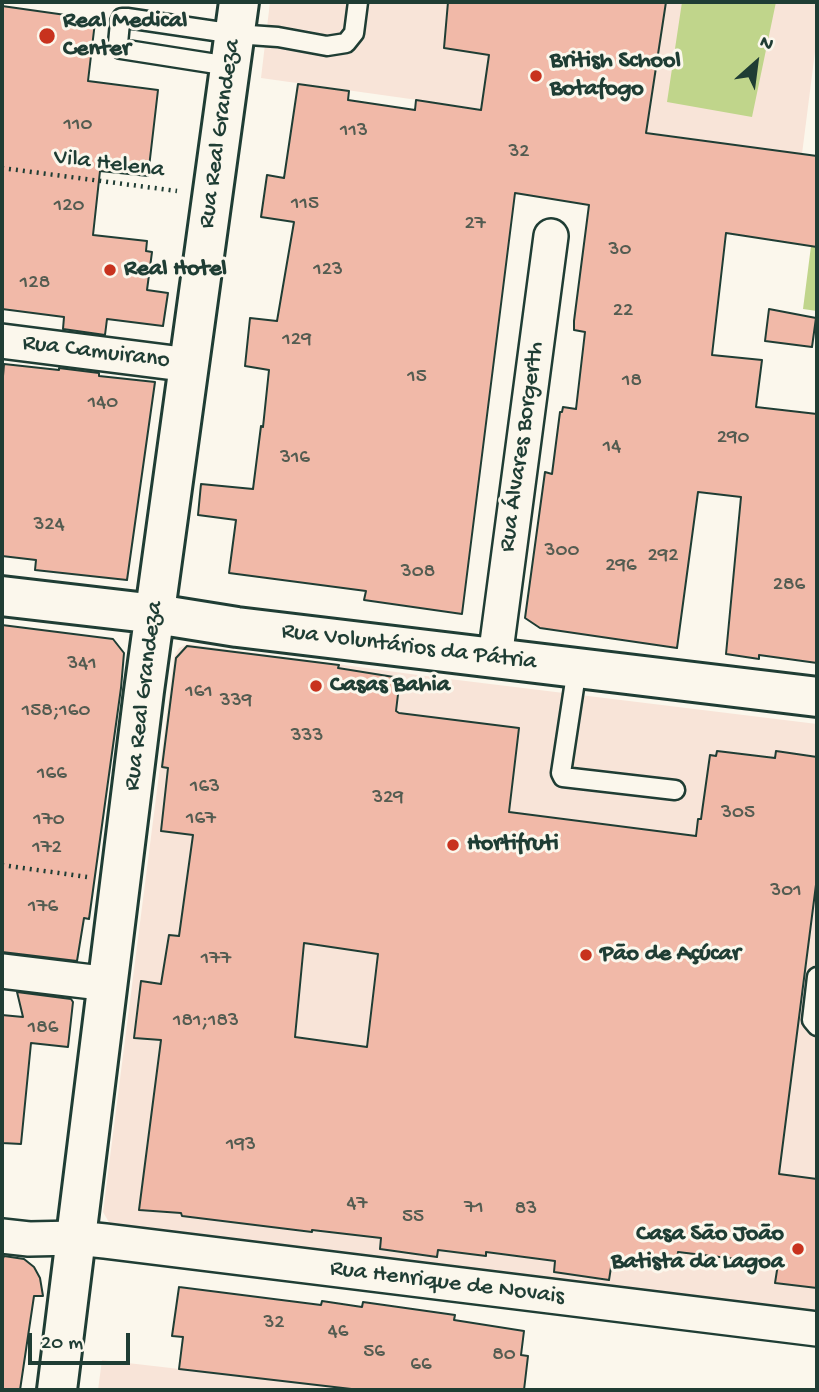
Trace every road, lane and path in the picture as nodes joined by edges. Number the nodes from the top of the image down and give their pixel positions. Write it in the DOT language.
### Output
graph roads {
  1 [pos="358,2"];
  2 [pos="234,34"];
  3 [pos="2,168"];
  4 [pos="212,197"];
  5 [pos="551,236"];
  6 [pos="2,341"];
  7 [pos="190,365"];
  8 [pos="2,596"];
  9 [pos="156,614"];
  10 [pos="495,658"];
  11 [pos="578,668"];
  12 [pos="817,697"];
  13 [pos="675,790"];
  14 [pos="2,865"];
  15 [pos="122,882"];
  16 [pos="2,971"];
  17 [pos="817,977"];
  18 [pos="109,984"];
  19 [pos="817,1026"];
  20 [pos="2,1236"];
  21 [pos="76,1238"];
  22 [pos="817,1329"];
  23 [pos="57,1390"];
  1 -- 2 [label="lane"];
  2 -- 2 [label="lane"];
  2 -- 4 [label="main road, Rua Real Grandeza"];
  3 -- 4 [label="path, Vila Helena"];
  4 -- 7 [label="main road, Rua Real Grandeza"];
  5 -- 10 [label="street, Rua Álvares Borgerth"];
  6 -- 7 [label="street, Rua Camuirano"];
  7 -- 9 [label="main road, Rua Real Grandeza"];
  8 -- 9 [label="main road, Rua Voluntários da Pátria"];
  9 -- 10 [label="main road, Rua Voluntários da Pátria"];
  9 -- 15 [label="main road, Rua Real Grandeza"];
  10 -- 11 [label="main road, Rua Voluntários da Pátria"];
  11 -- 12 [label="main road, Rua Voluntários da Pátria"];
  11 -- 13 [label="lane"];
  14 -- 15 [label="path"];
  15 -- 18 [label="main road, Rua Real Grandeza"];
  16 -- 18 [label="street"];
  17 -- 19 [label="lane"];
  18 -- 21 [label="main road, Rua Real Grandeza"];
  20 -- 21 [label="street, Rua Henrique de Novais"];
  21 -- 22 [label="street, Rua Henrique de Novais"];
  21 -- 23 [label="main road, Rua Real Grandeza"];
}
